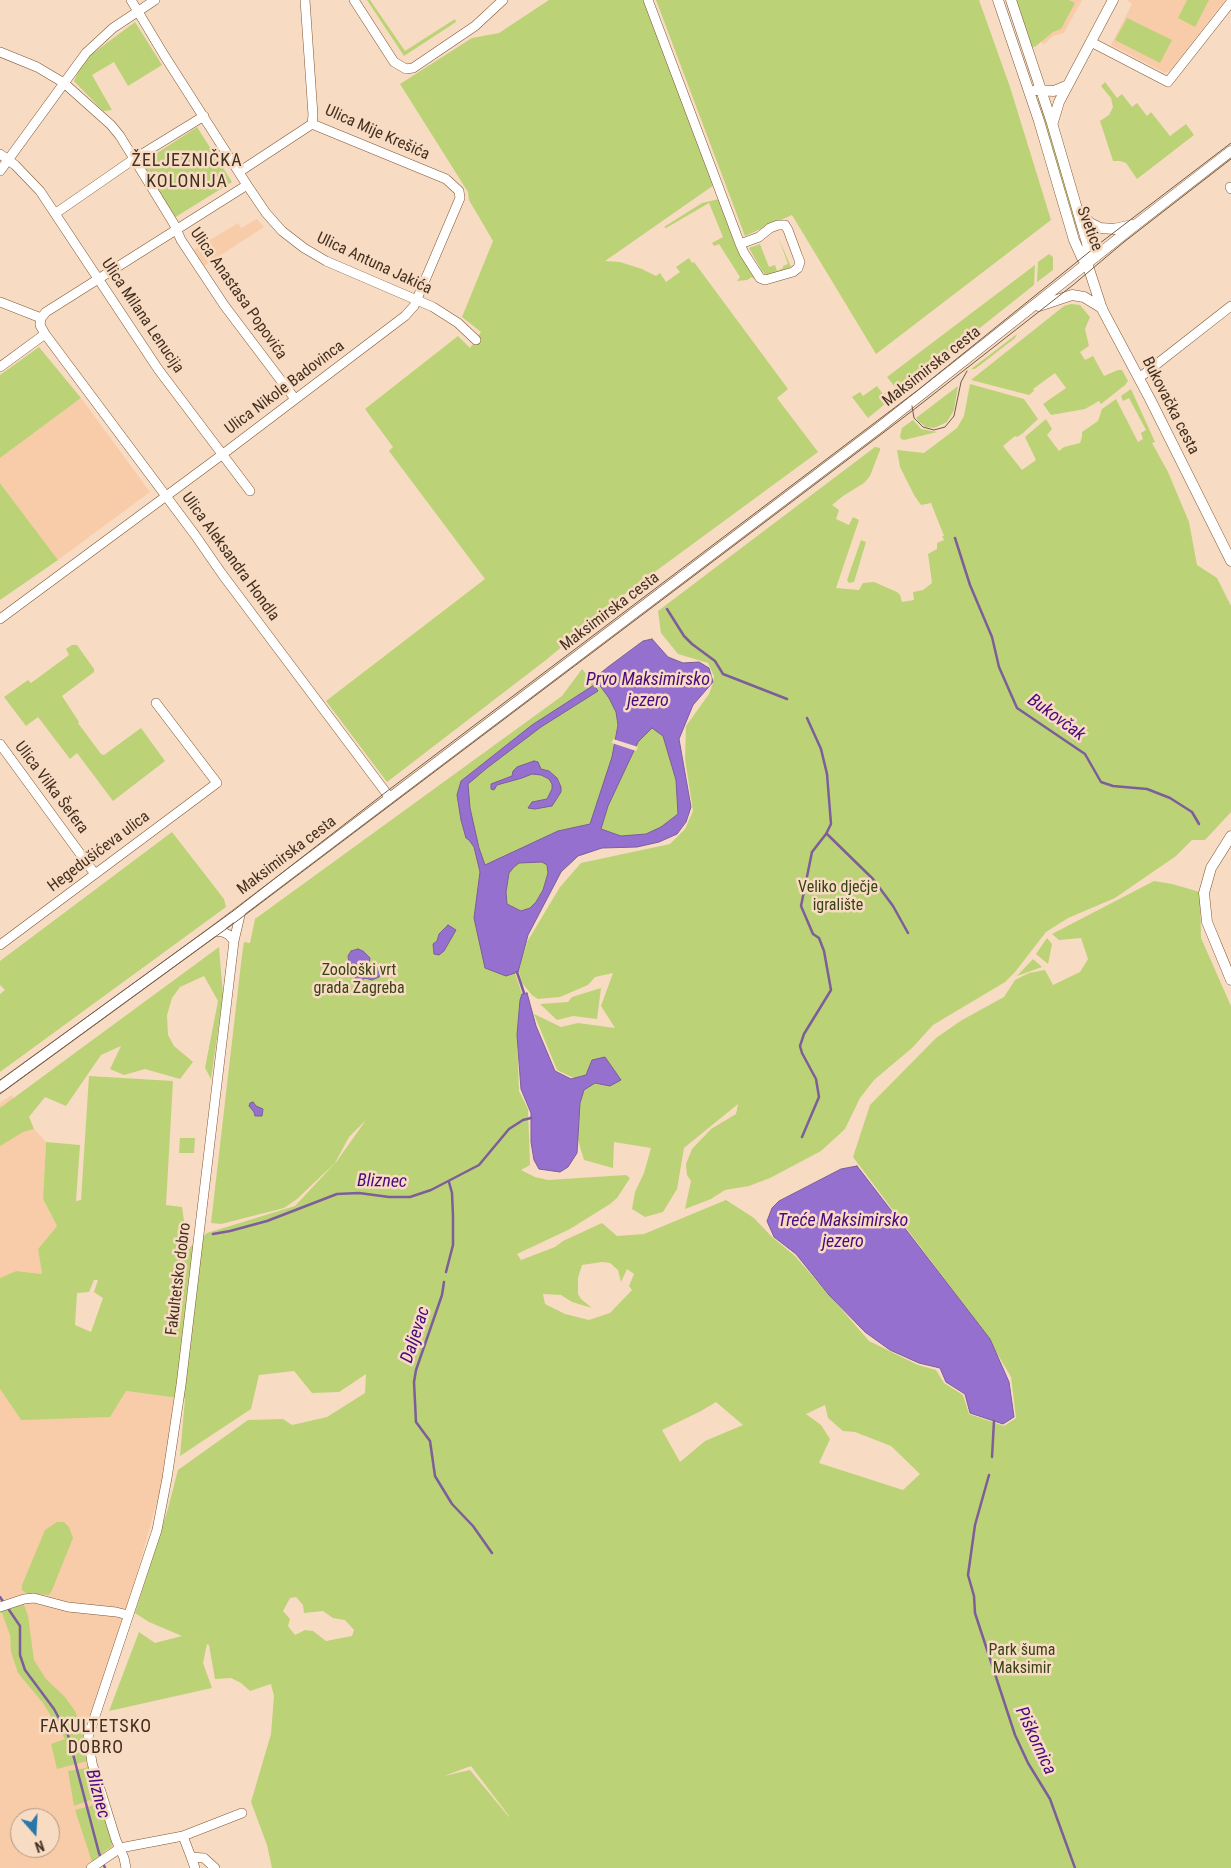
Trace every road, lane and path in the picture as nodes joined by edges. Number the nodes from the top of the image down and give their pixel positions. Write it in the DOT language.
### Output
graph roads {
  1 [pos="131,0"];
  2 [pos="155,0"];
  3 [pos="305,0"];
  4 [pos="354,0"];
  5 [pos="503,0"];
  6 [pos="648,0"];
  7 [pos="998,0"];
  8 [pos="1011,0"];
  9 [pos="1113,0"];
  10 [pos="1231,2"];
  11 [pos="138,12"];
  12 [pos="1092,42"];
  13 [pos="0,52"];
  14 [pos="64,83"];
  15 [pos="1068,85"];
  16 [pos="1028,87"];
  17 [pos="1043,92"];
  18 [pos="204,116"];
  19 [pos="1052,123"];
  20 [pos="312,124"];
  21 [pos="1231,151"];
  22 [pos="0,154"];
  23 [pos="8,160"];
  24 [pos="134,160"];
  25 [pos="0,170"];
  26 [pos="239,172"];
  27 [pos="247,185"];
  28 [pos="456,187"];
  29 [pos="1078,210"];
  30 [pos="56,214"];
  31 [pos="1138,223"];
  32 [pos="176,229"];
  33 [pos="740,244"];
  34 [pos="1087,263"];
  35 [pos="98,279"];
  36 [pos="417,300"];
  37 [pos="0,302"];
  38 [pos="1231,306"];
  39 [pos="1102,309"];
  40 [pos="1027,311"];
  41 [pos="41,318"];
  42 [pos="45,334"];
  43 [pos="476,340"];
  44 [pos="0,367"];
  45 [pos="1139,378"];
  46 [pos="295,399"];
  47 [pos="223,454"];
  48 [pos="250,491"];
  49 [pos="167,496"];
  50 [pos="1227,543"];
  51 [pos="1231,561"];
  52 [pos="0,620"];
  53 [pos="156,703"];
  54 [pos="0,744"];
  55 [pos="390,798"];
  56 [pos="1231,836"];
  57 [pos="95,874"];
  58 [pos="241,910"];
  59 [pos="214,931"];
  60 [pos="234,941"];
  61 [pos="0,944"];
  62 [pos="1231,980"];
  63 [pos="0,1087"];
  64 [pos="0,1607"];
  65 [pos="128,1615"];
  66 [pos="242,1813"];
  67 [pos="183,1836"];
  68 [pos="120,1848"];
  69 [pos="191,1857"];
  70 [pos="94,1866"];
  71 [pos="126,1868"];
  72 [pos="195,1868"];
  73 [pos="215,1868"];
  1 -- 11 [label="street, Ulica Antuna Jakića"];
  2 -- 11 [label="street"];
  3 -- 20 [label="street, Ulica Mije Krešića"];
  4 -- 5 [label="street"];
  6 -- 33 [label="street"];
  7 -- 16 [label="main road, Svetice"];
  8 -- 17 [label="main road, Svetice"];
  9 -- 12 [label="main road"];
  10 -- 12 [label="street"];
  11 -- 14 [label="street"];
  11 -- 18 [label="street, Ulica Antuna Jakića"];
  12 -- 15 [label="main road"];
  13 -- 14 [label="street, Ulica Anastasa Popovića"];
  14 -- 23 [label="street"];
  14 -- 24 [label="street, Ulica Anastasa Popovića"];
  15 -- 17 [label="main road"];
  15 -- 19 [label="main road"];
  16 -- 17 [label="main road"];
  16 -- 34 [label="main road, Svetice"];
  17 -- 19 [label="main road, Svetice"];
  18 -- 24 [label="street"];
  18 -- 26 [label="street, Ulica Antuna Jakića"];
  19 -- 29 [label="main road, Svetice"];
  20 -- 26 [label="street"];
  20 -- 28 [label="street, Ulica Mije Krešića"];
  21 -- 31 [label="main road, Maksimirska cesta"];
  22 -- 23 [label="street, Ulica Milana Lenucija"];
  23 -- 25 [label="street"];
  23 -- 30 [label="street, Ulica Milana Lenucija"];
  24 -- 30 [label="street"];
  24 -- 32 [label="street, Ulica Anastasa Popovića"];
  26 -- 27 [label="street, Ulica Antuna Jakića"];
  27 -- 32 [label="street"];
  27 -- 36 [label="street, Ulica Antuna Jakića"];
  28 -- 36 [label="street, Ulica Nikole Badovinca"];
  29 -- 31 [label="main road"];
  29 -- 34 [label="main road, Svetice"];
  30 -- 35 [label="street, Ulica Milana Lenucija"];
  31 -- 34 [label="main road, Maksimirska cesta"];
  32 -- 35 [label="street"];
  32 -- 46 [label="street, Ulica Anastasa Popovića"];
  33 -- 33 [label="street"];
  34 -- 39 [label="main road, Bukovačka cesta"];
  34 -- 40 [label="main road, Maksimirska cesta"];
  35 -- 41 [label="street"];
  35 -- 47 [label="street, Ulica Milana Lenucija"];
  36 -- 43 [label="street, Ulica Antuna Jakića"];
  36 -- 46 [label="street, Ulica Nikole Badovinca"];
  37 -- 41 [label="street"];
  38 -- 45 [label="street"];
  39 -- 40 [label="main road"];
  39 -- 45 [label="main road, Bukovačka cesta"];
  40 -- 55 [label="main road, Maksimirska cesta"];
  41 -- 42 [label="street"];
  42 -- 44 [label="street"];
  42 -- 49 [label="street, Ulica Aleksandra Hondla"];
  45 -- 50 [label="main road, Bukovačka cesta"];
  46 -- 47 [label="street, Ulica Nikole Badovinca"];
  47 -- 48 [label="street, Ulica Milana Lenucija"];
  47 -- 49 [label="street, Ulica Nikole Badovinca"];
  49 -- 52 [label="street, Ulica Nikole Badovinca"];
  49 -- 55 [label="street, Ulica Aleksandra Hondla"];
  50 -- 51 [label="main road, Bukovačka cesta"];
  53 -- 57 [label="street, Hegedušićeva ulica"];
  54 -- 57 [label="street, Ulica Vilka Šefera"];
  55 -- 58 [label="main road, Maksimirska cesta"];
  56 -- 62 [label="main road"];
  57 -- 61 [label="street, Hegedušićeva ulica"];
  58 -- 59 [label="main road, Maksimirska cesta"];
  58 -- 60 [label="street, Fakultetsko dobro"];
  59 -- 60 [label="street"];
  59 -- 63 [label="main road, Maksimirska cesta"];
  60 -- 65 [label="street, Fakultetsko dobro"];
  64 -- 65 [label="street"];
  65 -- 68 [label="street, Fakultetsko dobro"];
  66 -- 67 [label="street"];
  67 -- 68 [label="street"];
  67 -- 69 [label="street"];
  68 -- 70 [label="street"];
  68 -- 71 [label="street, Fakultetsko dobro"];
  69 -- 72 [label="street"];
  69 -- 73 [label="street"];
}
